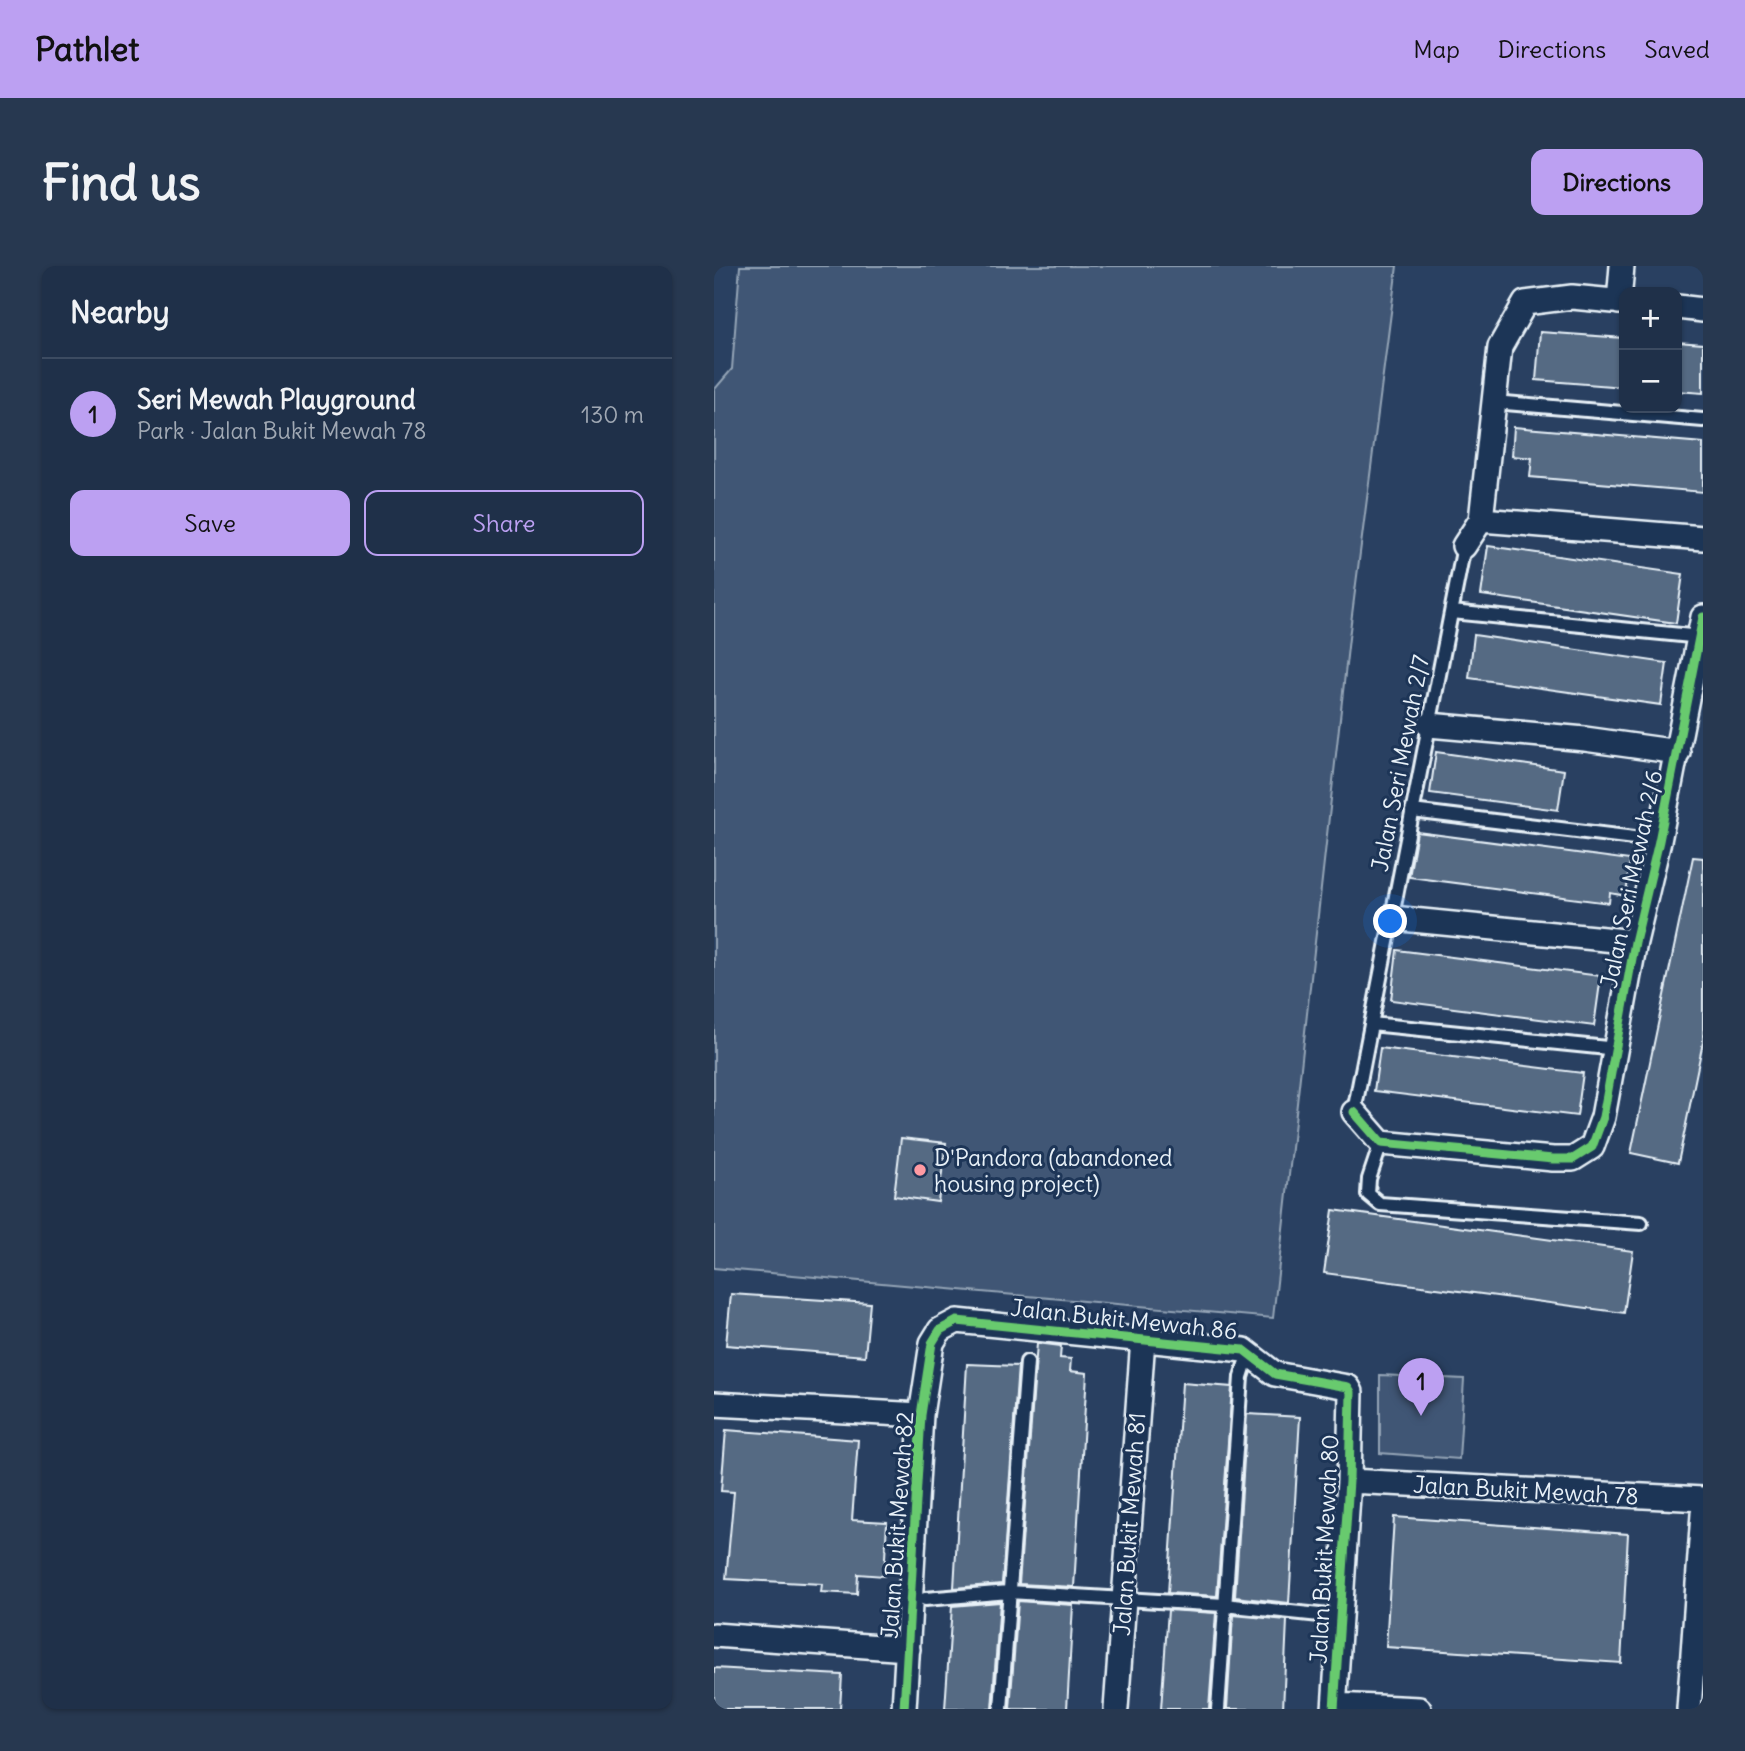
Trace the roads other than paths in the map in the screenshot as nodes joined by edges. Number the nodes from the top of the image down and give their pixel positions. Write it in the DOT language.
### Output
graph roads {
  1 [pos="1622,266"];
  2 [pos="1622,287"];
  3 [pos="1619,302"];
  4 [pos="1682,308"];
  5 [pos="1703,310"];
  6 [pos="1494,402"];
  7 [pos="1703,420"];
  8 [pos="1481,520"];
  9 [pos="1703,538"];
  10 [pos="1464,546"];
  11 [pos="1452,612"];
  12 [pos="1702,627"];
  13 [pos="1429,725"];
  14 [pos="1678,752"];
  15 [pos="1412,811"];
  16 [pos="1659,841"];
  17 [pos="1392,918"];
  18 [pos="1635,942"];
  19 [pos="1371,1024"];
  20 [pos="1617,1049"];
  21 [pos="1353,1112"];
  22 [pos="1381,1143"];
  23 [pos="1641,1223"];
  24 [pos="1143,1339"];
  25 [pos="932,1343"];
  26 [pos="1249,1352"];
  27 [pos="1027,1362"];
  28 [pos="1351,1392"];
  29 [pos="714,1404"];
  30 [pos="921,1415"];
  31 [pos="1349,1481"];
  32 [pos="1703,1499"];
  33 [pos="1703,1514"];
  34 [pos="1009,1592"];
  35 [pos="1123,1598"];
  36 [pos="925,1599"];
  37 [pos="1224,1605"];
  38 [pos="1339,1617"];
  39 [pos="714,1635"];
  40 [pos="908,1649"];
  41 [pos="1334,1707"];
  42 [pos="904,1709"];
  43 [pos="1001,1709"];
  44 [pos="1116,1709"];
  45 [pos="1218,1709"];
  46 [pos="1419,1709"];
  47 [pos="1689,1709"];
  1 -- 2 [label="street"];
  3 -- 6 [label="street"];
  4 -- 5 [label="street"];
  6 -- 7 [label="lane"];
  6 -- 8 [label="street"];
  8 -- 9 [label="street"];
  8 -- 10 [label="street"];
  10 -- 11 [label="lane, Jalan Seri Mewah 2/7"];
  11 -- 12 [label="lane"];
  11 -- 13 [label="lane, Jalan Seri Mewah 2/7"];
  12 -- 14 [label="street, Jalan Seri Mewah 2/6"];
  13 -- 14 [label="street"];
  13 -- 15 [label="lane, Jalan Seri Mewah 2/7"];
  14 -- 16 [label="street, Jalan Seri Mewah 2/6"];
  15 -- 16 [label="lane"];
  15 -- 17 [label="lane, Jalan Seri Mewah 2/7"];
  16 -- 18 [label="street, Jalan Seri Mewah 2/6"];
  17 -- 18 [label="street"];
  17 -- 19 [label="lane, Jalan Seri Mewah 2/7"];
  18 -- 20 [label="street, Jalan Seri Mewah 2/6"];
  19 -- 20 [label="lane"];
  19 -- 21 [label="lane, Jalan Seri Mewah 2/7"];
  20 -- 22 [label="street, Jalan Seri Mewah 2/6"];
  21 -- 22 [label="street"];
  22 -- 23 [label="lane"];
  24 -- 25 [label="street, Jalan Bukit Mewah 86"];
  24 -- 26 [label="street, Jalan Bukit Mewah 86"];
  24 -- 35 [label="street, Jalan Bukit Mewah 81"];
  25 -- 30 [label="street, Jalan Bukit Mewah 82"];
  26 -- 28 [label="street, Jalan Bukit Mewah 86"];
  26 -- 37 [label="lane"];
  27 -- 34 [label="lane"];
  28 -- 31 [label="street, Jalan Bukit Mewah 80"];
  29 -- 30 [label="street"];
  30 -- 40 [label="street, Jalan Bukit Mewah 82"];
  31 -- 32 [label="street, Jalan Bukit Mewah 78"];
  31 -- 38 [label="street, Jalan Bukit Mewah 80"];
  33 -- 47 [label="street"];
  34 -- 35 [label="lane"];
  34 -- 36 [label="lane"];
  34 -- 43 [label="lane"];
  35 -- 37 [label="lane"];
  35 -- 44 [label="street, Jalan Bukit Mewah 81"];
  37 -- 38 [label="lane"];
  37 -- 45 [label="lane"];
  38 -- 41 [label="street, Jalan Bukit Mewah 80"];
  39 -- 40 [label="street"];
  40 -- 42 [label="street, Jalan Bukit Mewah 82"];
  41 -- 46 [label="street"];
}
